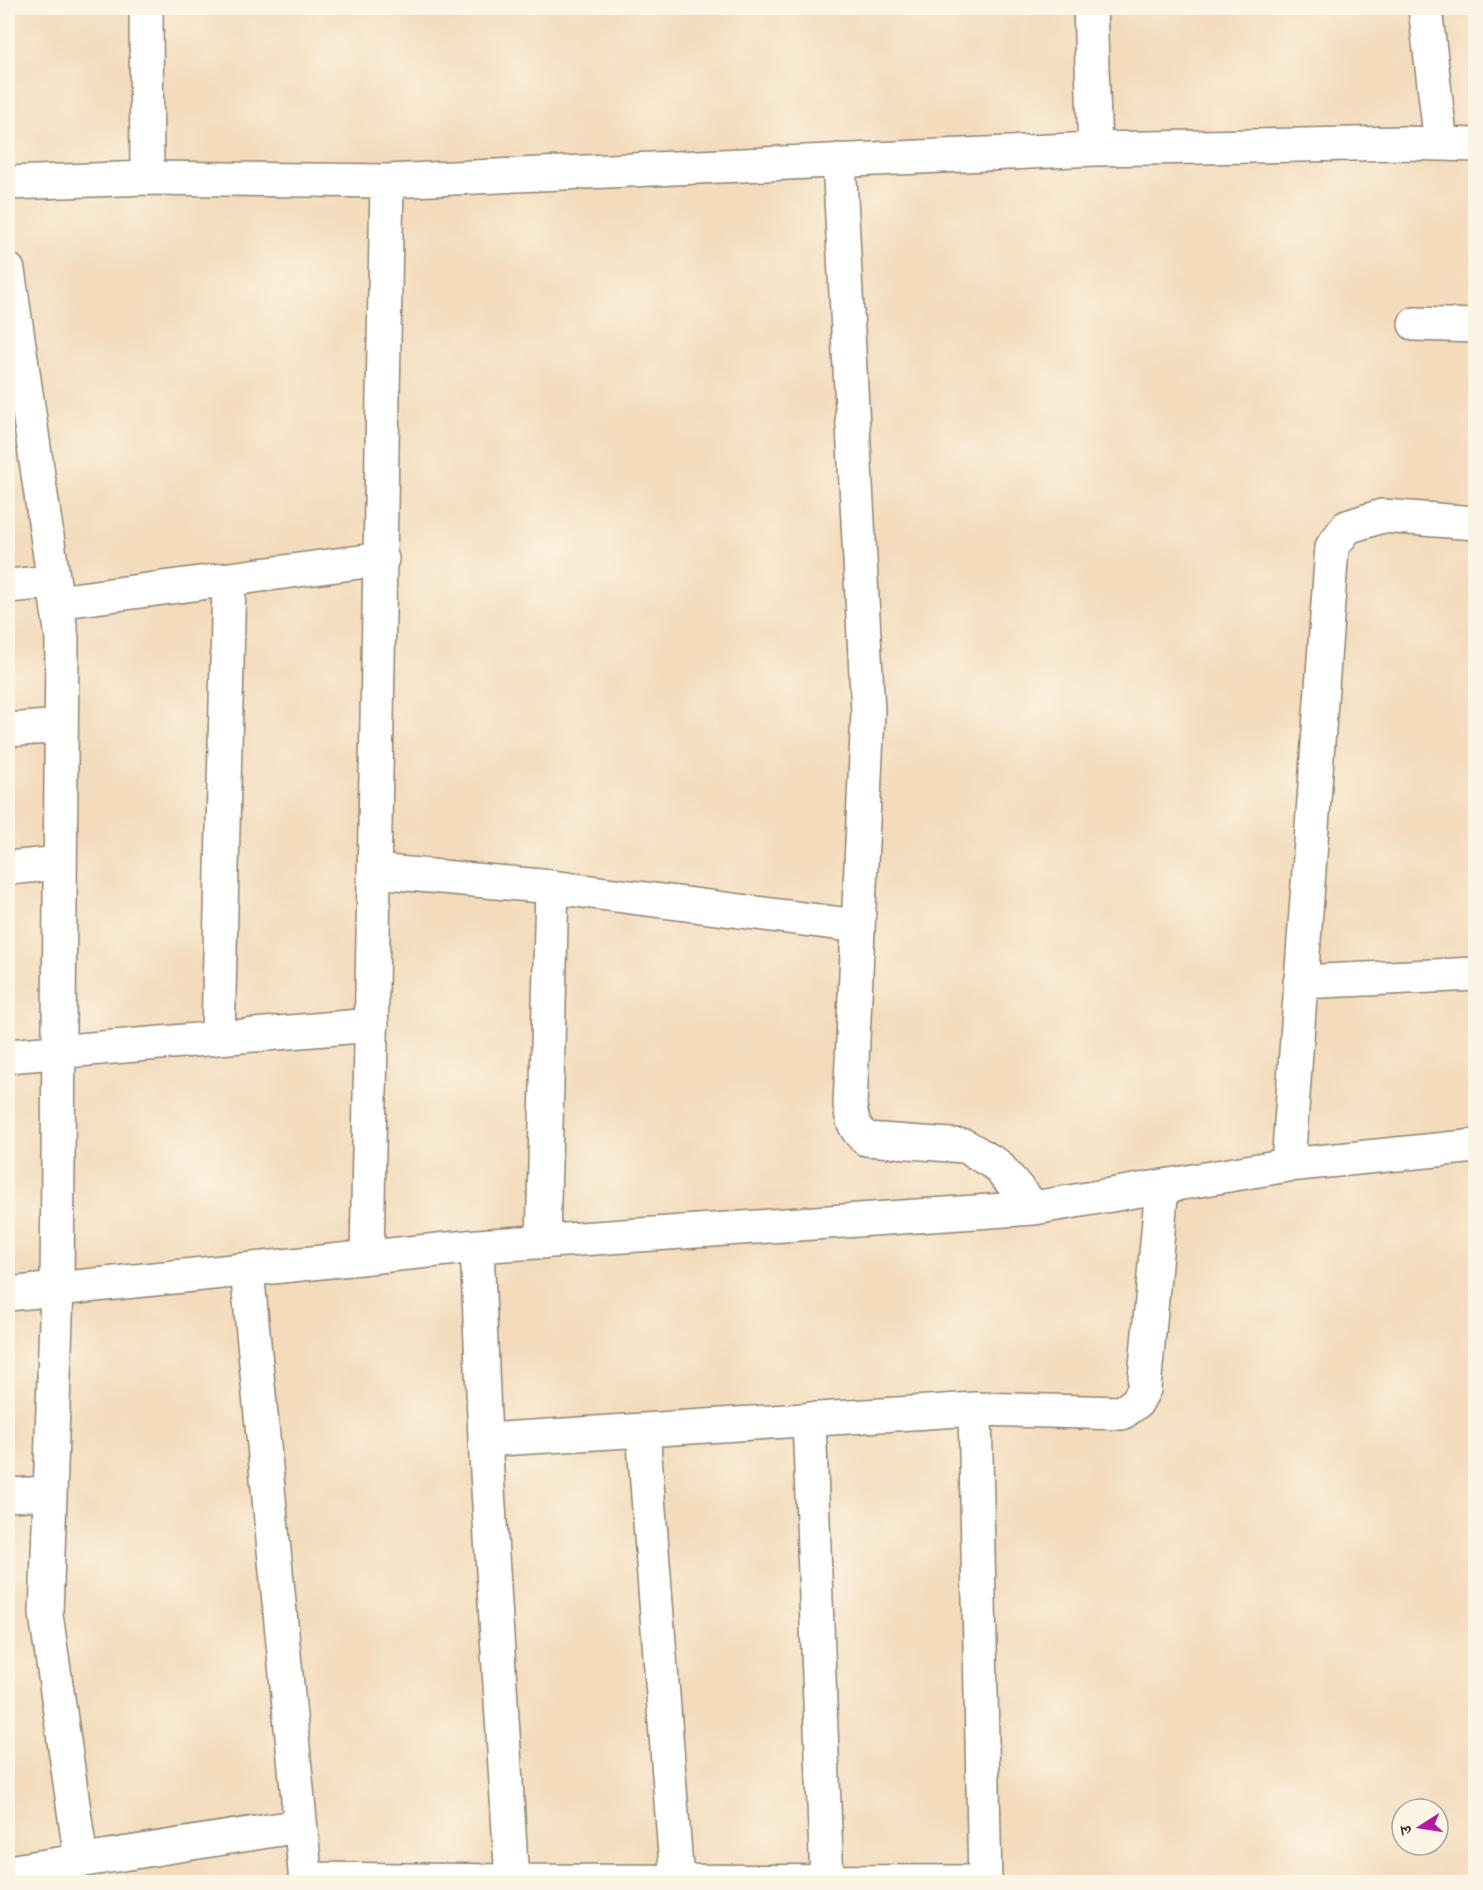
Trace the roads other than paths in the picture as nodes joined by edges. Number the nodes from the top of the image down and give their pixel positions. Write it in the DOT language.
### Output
graph roads {
  1 [pos="146,8"];
  2 [pos="1090,8"];
  3 [pos="1425,8"];
  4 [pos="1441,144"];
  5 [pos="1476,145"];
  6 [pos="1095,149"];
  7 [pos="839,160"];
  8 [pos="147,178"];
  9 [pos="387,181"];
  10 [pos="8,183"];
  11 [pos="8,270"];
  12 [pos="1415,324"];
  13 [pos="1476,326"];
  14 [pos="18,413"];
  15 [pos="1476,523"];
  16 [pos="382,559"];
  17 [pos="229,579"];
  18 [pos="8,586"];
  19 [pos="55,592"];
  20 [pos="61,726"];
  21 [pos="8,730"];
  22 [pos="60,863"];
  23 [pos="8,868"];
  24 [pos="375,871"];
  25 [pos="552,887"];
  26 [pos="858,926"];
  27 [pos="1476,974"];
  28 [pos="1300,982"];
  29 [pos="372,1025"];
  30 [pos="218,1036"];
  31 [pos="58,1049"];
  32 [pos="8,1056"];
  33 [pos="1476,1146"];
  34 [pos="1288,1165"];
  35 [pos="1162,1186"];
  36 [pos="1034,1208"];
  37 [pos="543,1242"];
  38 [pos="477,1246"];
  39 [pos="367,1257"];
  40 [pos="247,1270"];
  41 [pos="57,1289"];
  42 [pos="8,1294"];
  43 [pos="975,1409"];
  44 [pos="809,1419"];
  45 [pos="643,1430"];
  46 [pos="484,1440"];
  47 [pos="50,1493"];
  48 [pos="8,1495"];
  49 [pos="300,1826"];
  50 [pos="81,1860"];
  51 [pos="8,1872"];
  52 [pos="305,1881"];
  53 [pos="512,1881"];
  54 [pos="677,1881"];
  55 [pos="827,1882"];
  56 [pos="985,1882"];
  1 -- 8 [label="street"];
  2 -- 6 [label="street"];
  3 -- 4 [label="street"];
  4 -- 5 [label="street"];
  4 -- 6 [label="street"];
  6 -- 7 [label="street"];
  7 -- 9 [label="street"];
  7 -- 26 [label="street"];
  8 -- 9 [label="street"];
  8 -- 10 [label="street"];
  9 -- 16 [label="street"];
  11 -- 14 [label="street"];
  12 -- 13 [label="street"];
  14 -- 19 [label="street"];
  15 -- 28 [label="street"];
  16 -- 17 [label="street"];
  16 -- 24 [label="street"];
  17 -- 19 [label="street"];
  17 -- 30 [label="street"];
  18 -- 19 [label="street"];
  19 -- 20 [label="street"];
  20 -- 21 [label="street"];
  20 -- 22 [label="street"];
  22 -- 23 [label="street"];
  22 -- 31 [label="street"];
  24 -- 25 [label="street"];
  24 -- 29 [label="street"];
  25 -- 26 [label="street"];
  25 -- 37 [label="street"];
  26 -- 36 [label="street"];
  27 -- 28 [label="street"];
  28 -- 34 [label="street"];
  29 -- 30 [label="street"];
  29 -- 39 [label="street"];
  30 -- 31 [label="street"];
  31 -- 32 [label="street"];
  31 -- 41 [label="street"];
  33 -- 34 [label="street"];
  34 -- 35 [label="street"];
  35 -- 36 [label="street"];
  35 -- 43 [label="street"];
  36 -- 37 [label="street"];
  37 -- 38 [label="street"];
  38 -- 39 [label="street"];
  38 -- 46 [label="street"];
  39 -- 40 [label="street"];
  40 -- 41 [label="street"];
  40 -- 49 [label="street"];
  41 -- 42 [label="street"];
  41 -- 47 [label="street"];
  43 -- 44 [label="street"];
  43 -- 56 [label="street"];
  44 -- 45 [label="street"];
  44 -- 55 [label="street"];
  45 -- 46 [label="street"];
  45 -- 54 [label="street"];
  46 -- 53 [label="street"];
  47 -- 48 [label="street"];
  47 -- 50 [label="street"];
  49 -- 50 [label="street"];
  49 -- 52 [label="street"];
  50 -- 51 [label="street"];
  52 -- 53 [label="street"];
  53 -- 54 [label="street"];
  54 -- 55 [label="street"];
  55 -- 56 [label="street"];
}
